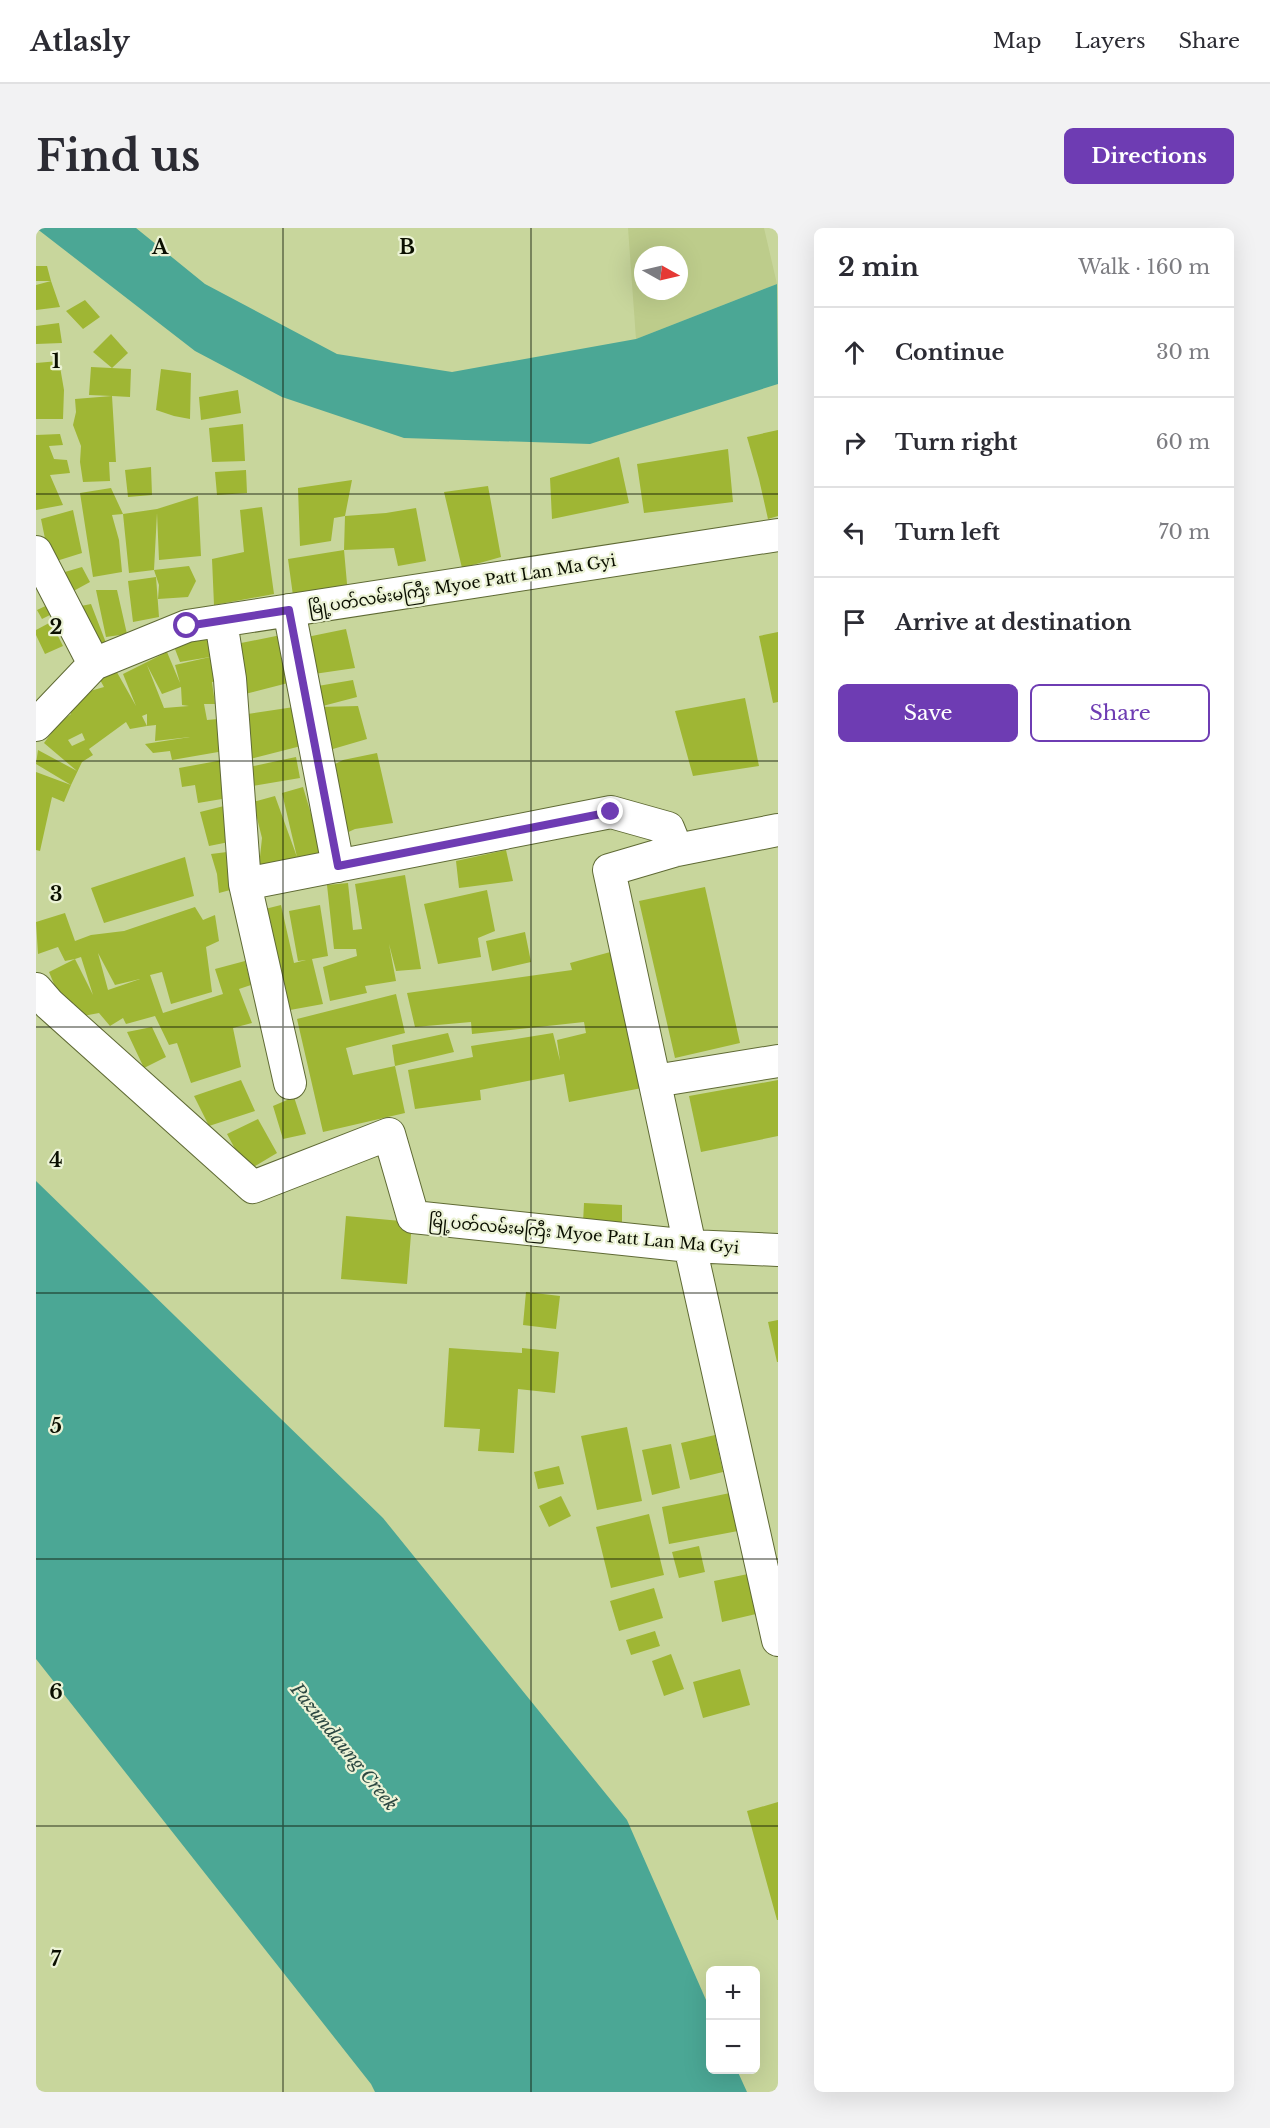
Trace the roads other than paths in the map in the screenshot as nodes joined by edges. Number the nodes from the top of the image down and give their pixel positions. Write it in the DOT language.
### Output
graph roads {
  1 [pos="778,535"];
  2 [pos="36,552"];
  3 [pos="289,610"];
  4 [pos="221,621"];
  5 [pos="94,664"];
  6 [pos="36,725"];
  7 [pos="778,830"];
  8 [pos="677,850"];
  9 [pos="338,866"];
  10 [pos="245,884"];
  11 [pos="36,989"];
  12 [pos="778,1061"];
  13 [pos="655,1081"];
  14 [pos="290,1083"];
  15 [pos="690,1246"];
  16 [pos="778,1250"];
  17 [pos="778,1640"];
  1 -- 3 [label="street, မြို့ပတ်လမ်းမကြီး Myoe Patt Lan Ma Gyi"];
  2 -- 5 [label="street"];
  3 -- 4 [label="street, မြို့ပတ်လမ်းမကြီး Myoe Patt Lan Ma Gyi"];
  3 -- 9 [label="street"];
  4 -- 5 [label="street, မြို့ပတ်လမ်းမကြီး Myoe Patt Lan Ma Gyi"];
  4 -- 10 [label="street"];
  5 -- 6 [label="street, မြို့ပတ်လမ်းမကြီး Myoe Patt Lan Ma Gyi"];
  7 -- 8 [label="street"];
  8 -- 9 [label="street"];
  8 -- 13 [label="street"];
  9 -- 10 [label="street"];
  10 -- 14 [label="street"];
  11 -- 15 [label="street, မြို့ပတ်လမ်းမကြီး Myoe Patt Lan Ma Gyi"];
  12 -- 13 [label="street"];
  13 -- 15 [label="street"];
  15 -- 16 [label="street, မြို့ပတ်လမ်းမကြီး Myoe Patt Lan Ma Gyi"];
  15 -- 17 [label="street"];
}
